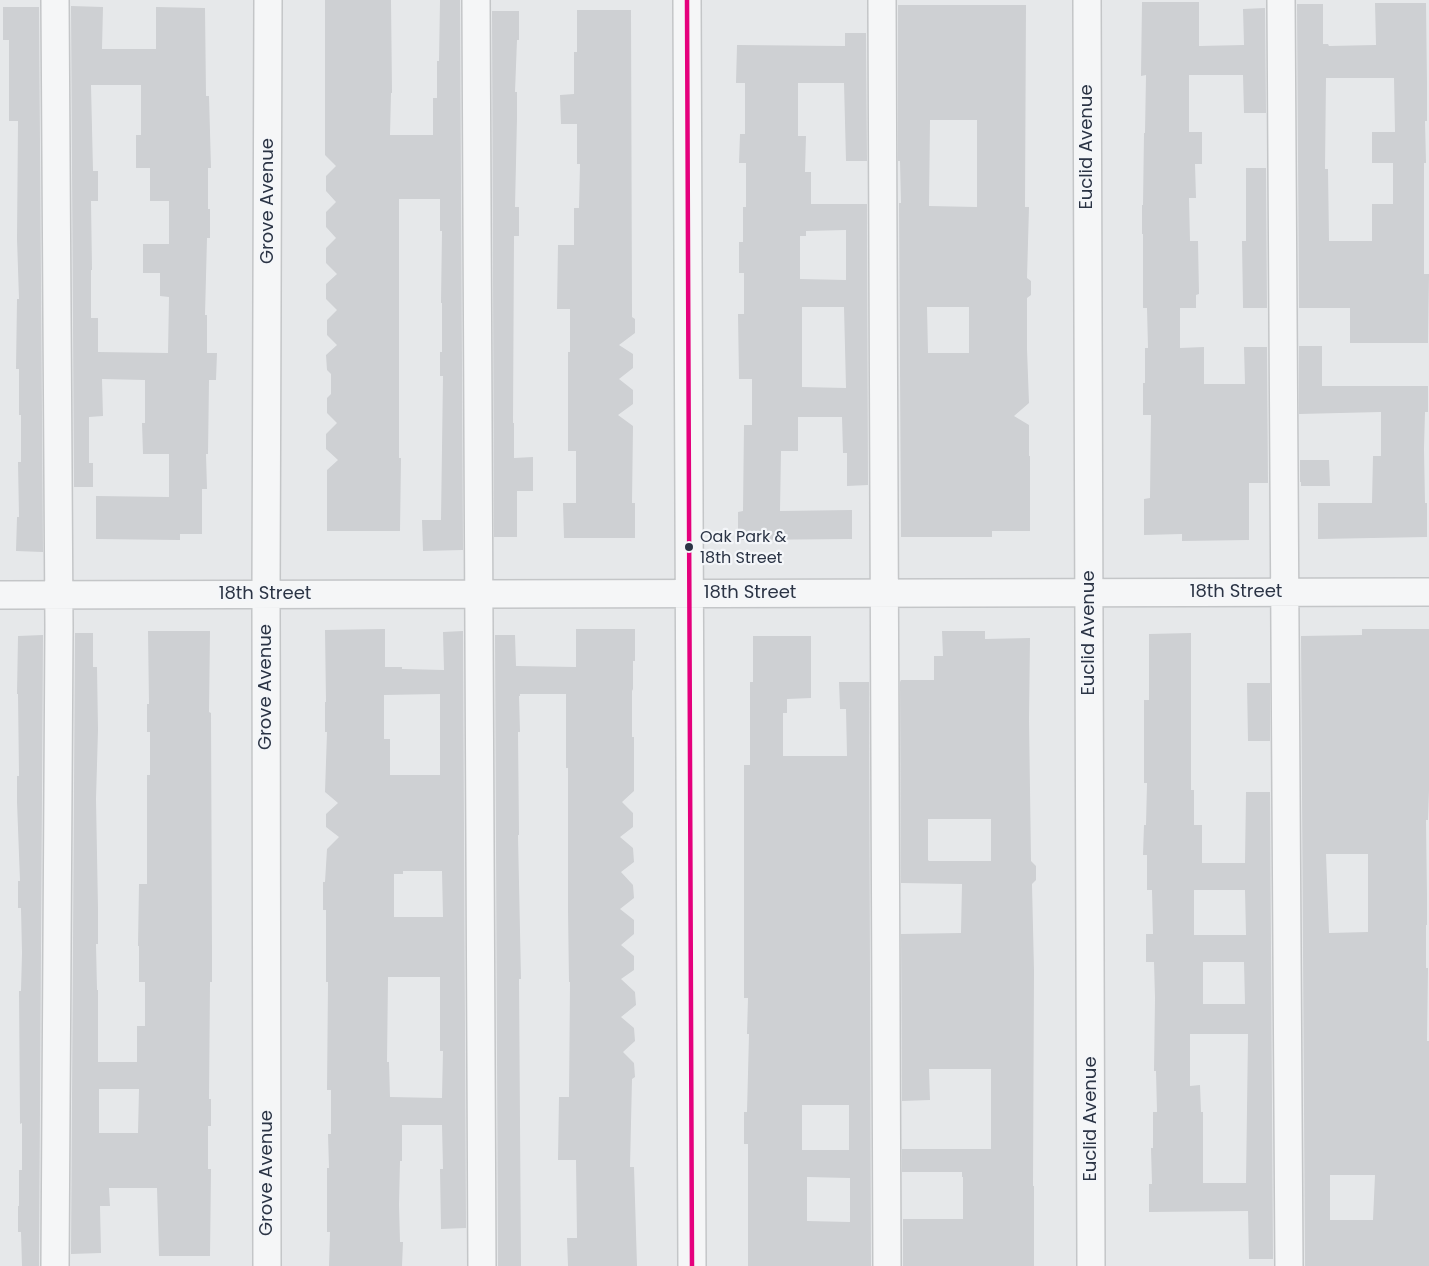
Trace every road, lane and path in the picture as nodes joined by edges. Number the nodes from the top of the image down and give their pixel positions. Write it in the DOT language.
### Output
graph roads {
  1 [pos="55,0"];
  2 [pos="268,0"];
  3 [pos="476,0"];
  4 [pos="687,0"];
  5 [pos="882,0"];
  6 [pos="1087,0"];
  7 [pos="1281,0"];
  8 [pos="1089,592"];
  9 [pos="1285,592"];
  10 [pos="1429,592"];
  11 [pos="689,593"];
  12 [pos="884,593"];
  13 [pos="266,594"];
  14 [pos="478,594"];
  15 [pos="0,595"];
  16 [pos="59,595"];
  17 [pos="55,1266"];
  18 [pos="267,1266"];
  19 [pos="482,1266"];
  20 [pos="692,1266"];
  21 [pos="887,1266"];
  22 [pos="1091,1266"];
  23 [pos="1289,1266"];
  1 -- 16 [label="street"];
  2 -- 13 [label="street, Grove Avenue"];
  3 -- 14 [label="street"];
  4 -- 11 [label="street"];
  5 -- 12 [label="street"];
  6 -- 8 [label="street, Euclid Avenue"];
  7 -- 9 [label="street"];
  8 -- 9 [label="street, 18th Street"];
  8 -- 12 [label="street, 18th Street"];
  8 -- 22 [label="street, Euclid Avenue"];
  9 -- 10 [label="street, 18th Street"];
  9 -- 23 [label="street"];
  11 -- 12 [label="street, 18th Street"];
  11 -- 14 [label="street, 18th Street"];
  11 -- 20 [label="street"];
  12 -- 21 [label="street"];
  13 -- 14 [label="street, 18th Street"];
  13 -- 16 [label="street, 18th Street"];
  13 -- 18 [label="street, Grove Avenue"];
  14 -- 19 [label="street"];
  15 -- 16 [label="street, 18th Street"];
  16 -- 17 [label="street"];
}
